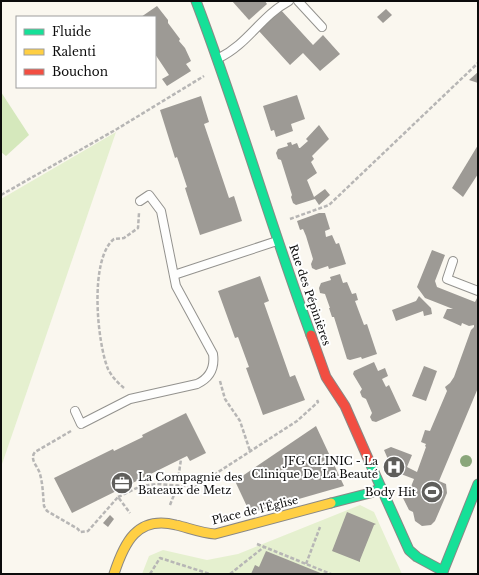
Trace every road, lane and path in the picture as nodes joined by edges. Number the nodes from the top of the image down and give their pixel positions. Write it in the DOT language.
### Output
graph roads {
  1 [pos="196,1"];
  2 [pos="289,1"];
  3 [pos="298,1"];
  4 [pos="322,27"];
  5 [pos="220,62"];
  6 [pos="478,63"];
  7 [pos="1,195"];
  8 [pos="140,200"];
  9 [pos="273,224"];
  10 [pos="278,241"];
  11 [pos="453,262"];
  12 [pos="174,275"];
  13 [pos="478,291"];
  14 [pos="210,373"];
  15 [pos="317,397"];
  16 [pos="130,399"];
  17 [pos="75,411"];
  18 [pos="81,424"];
  19 [pos="250,451"];
  20 [pos="181,459"];
  21 [pos="478,484"];
  22 [pos="177,487"];
  23 [pos="381,488"];
  24 [pos="118,497"];
  25 [pos="323,505"];
  26 [pos="164,523"];
  27 [pos="248,525"];
  28 [pos="141,528"];
  29 [pos="264,547"];
  30 [pos="306,564"];
  31 [pos="442,572"];
  32 [pos="114,574"];
  33 [pos="150,574"];
  34 [pos="210,574"];
  35 [pos="230,574"];
  36 [pos="329,574"];
  1 -- 5 [label="street, Rue des Pépinières"];
  2 -- 5 [label="lane"];
  3 -- 4 [label="lane"];
  5 -- 7 [label="path"];
  5 -- 9 [label="street, Rue des Pépinières"];
  6 -- 9 [label="path"];
  8 -- 12 [label="lane"];
  8 -- 16 [label="path"];
  9 -- 10 [label="street, Rue des Pépinières"];
  10 -- 12 [label="lane"];
  10 -- 23 [label="street, Rue des Pépinières"];
  11 -- 13 [label="lane"];
  12 -- 14 [label="lane"];
  14 -- 16 [label="lane"];
  14 -- 19 [label="path"];
  15 -- 19 [label="path"];
  16 -- 18 [label="lane"];
  17 -- 18 [label="lane"];
  18 -- 24 [label="path"];
  19 -- 22 [label="path"];
  20 -- 22 [label="path"];
  21 -- 31 [label="street"];
  22 -- 24 [label="path"];
  22 -- 26 [label="path"];
  23 -- 25 [label="street, Place de l'Église"];
  23 -- 31 [label="street, Rue des Pépinières"];
  24 -- 28 [label="path"];
  25 -- 27 [label="street, Place de l'Église"];
  25 -- 30 [label="path"];
  26 -- 27 [label="street, Place de l'Église"];
  26 -- 28 [label="street, Place de l'Église"];
  27 -- 29 [label="path"];
  28 -- 32 [label="street"];
  29 -- 30 [label="path"];
  29 -- 35 [label="path"];
  30 -- 36 [label="path"];
  33 -- 34 [label="path"];
}
